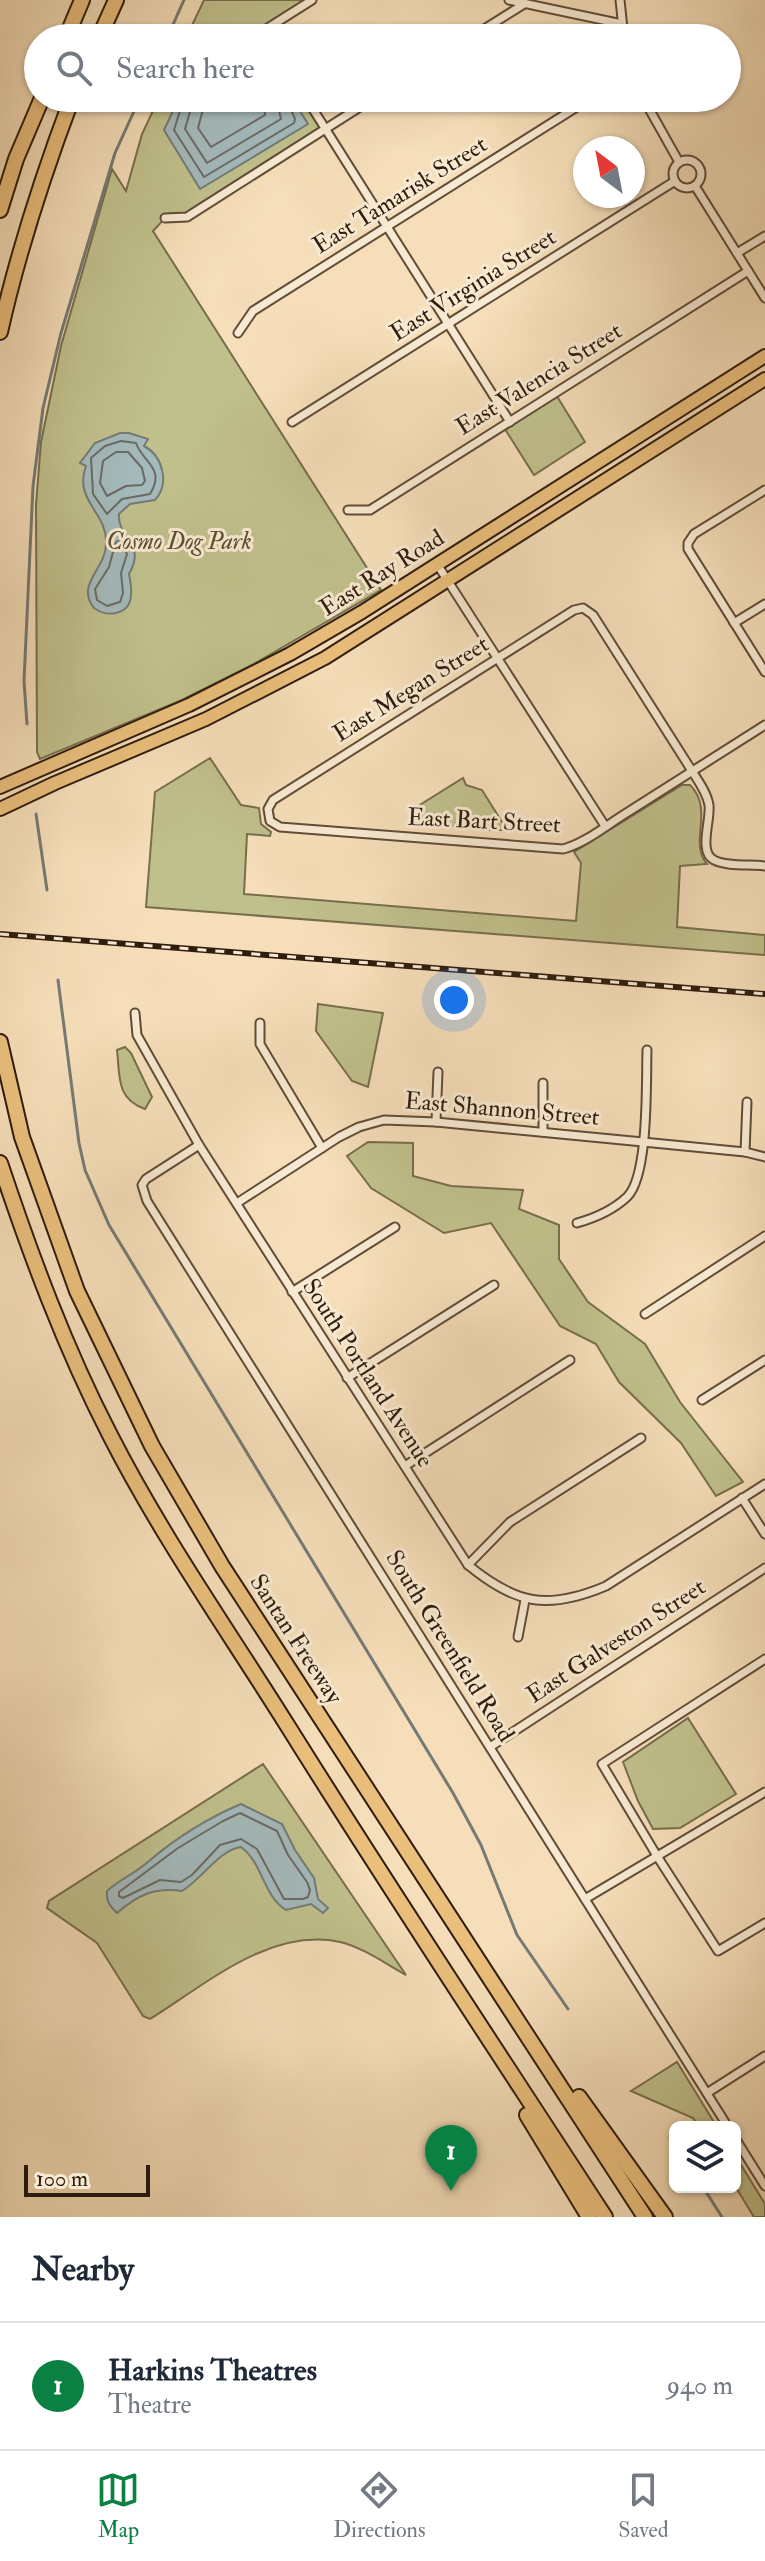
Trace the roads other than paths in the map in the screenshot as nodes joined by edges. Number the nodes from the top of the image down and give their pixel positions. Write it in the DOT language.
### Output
graph roads {
  1 [pos="82,0"];
  2 [pos="116,0"];
  3 [pos="312,0"];
  4 [pos="509,0"];
  5 [pos="620,0"];
  6 [pos="524,4"];
  7 [pos="72,24"];
  8 [pos="105,24"];
  9 [pos="279,24"];
  10 [pos="492,24"];
  11 [pos="622,24"];
  12 [pos="36,112"];
  13 [pos="67,112"];
  14 [pos="315,112"];
  15 [pos="352,112"];
  16 [pos="569,112"];
  17 [pos="651,112"];
  18 [pos="325,129"];
  19 [pos="679,162"];
  20 [pos="675,181"];
  21 [pos="695,186"];
  22 [pos="0,210"];
  23 [pos="165,218"];
  24 [pos="386,226"];
  25 [pos="765,236"];
  26 [pos="737,253"];
  27 [pos="748,271"];
  28 [pos="765,298"];
  29 [pos="448,324"];
  30 [pos="0,332"];
  31 [pos="238,333"];
  32 [pos="765,356"];
  33 [pos="765,379"];
  34 [pos="292,422"];
  35 [pos="510,422"];
  36 [pos="765,490"];
  37 [pos="348,510"];
  38 [pos="437,564"];
  39 [pos="448,580"];
  40 [pos="765,604"];
  41 [pos="734,623"];
  42 [pos="499,658"];
  43 [pos="765,672"];
  44 [pos="765,725"];
  45 [pos="692,771"];
  46 [pos="0,787"];
  47 [pos="1,809"];
  48 [pos="268,816"];
  49 [pos="605,826"];
  50 [pos="765,866"];
  51 [pos="135,1013"];
  52 [pos="260,1023"];
  53 [pos="0,1042"];
  54 [pos="647,1050"];
  55 [pos="438,1072"];
  56 [pos="543,1083"];
  57 [pos="747,1102"];
  58 [pos="436,1122"];
  59 [pos="543,1132"];
  60 [pos="643,1142"];
  61 [pos="199,1145"];
  62 [pos="322,1148"];
  63 [pos="745,1152"];
  64 [pos="765,1157"];
  65 [pos="0,1163"];
  66 [pos="237,1203"];
  67 [pos="577,1223"];
  68 [pos="395,1227"];
  69 [pos="765,1236"];
  70 [pos="494,1285"];
  71 [pos="292,1292"];
  72 [pos="645,1314"];
  73 [pos="570,1360"];
  74 [pos="765,1360"];
  75 [pos="347,1378"];
  76 [pos="702,1400"];
  77 [pos="641,1438"];
  78 [pos="405,1466"];
  79 [pos="765,1484"];
  80 [pos="742,1498"];
  81 [pos="765,1534"];
  82 [pos="468,1565"];
  83 [pos="765,1568"];
  84 [pos="525,1600"];
  85 [pos="518,1637"];
  86 [pos="765,1659"];
  87 [pos="490,1747"];
  88 [pos="765,1792"];
  89 [pos="657,1856"];
  90 [pos="585,1899"];
  91 [pos="404,1908"];
  92 [pos="765,1923"];
  93 [pos="525,2032"];
  94 [pos="765,2056"];
  95 [pos="707,2093"];
  96 [pos="724,2121"];
  97 [pos="741,2148"];
  98 [pos="765,2186"];
  99 [pos="589,2217"];
  100 [pos="605,2217"];
  101 [pos="645,2217"];
  102 [pos="665,2217"];
  1 -- 7 [label="highway"];
  2 -- 8 [label="highway"];
  3 -- 9 [label="street"];
  4 -- 6 [label="street"];
  5 -- 11 [label="street"];
  6 -- 10 [label="street"];
  6 -- 11 [label="street"];
  12 -- 22 [label="highway"];
  13 -- 30 [label="highway"];
  14 -- 18 [label="street"];
  15 -- 18 [label="street"];
  16 -- 24 [label="street, East Tamarisk Street"];
  17 -- 19 [label="street"];
  18 -- 23 [label="street"];
  18 -- 24 [label="street"];
  19 -- 20 [label="street"];
  19 -- 21 [label="street"];
  20 -- 21 [label="street"];
  20 -- 29 [label="street, East Virginia Street"];
  21 -- 26 [label="street"];
  24 -- 29 [label="street"];
  24 -- 31 [label="street, East Tamarisk Street"];
  25 -- 26 [label="street"];
  26 -- 27 [label="street"];
  27 -- 28 [label="street"];
  27 -- 35 [label="street, East Valencia Street"];
  29 -- 34 [label="street, East Virginia Street"];
  29 -- 35 [label="street"];
  32 -- 38 [label="main road, East Ray Road"];
  33 -- 39 [label="main road, East Ray Road"];
  35 -- 37 [label="street, East Valencia Street"];
  36 -- 41 [label="street"];
  38 -- 39 [label="street"];
  38 -- 46 [label="main road, East Ray Road"];
  39 -- 42 [label="street"];
  39 -- 47 [label="main road, East Ray Road"];
  40 -- 41 [label="street"];
  41 -- 43 [label="street"];
  42 -- 45 [label="street, East Megan Street"];
  42 -- 48 [label="street, East Megan Street"];
  42 -- 49 [label="street"];
  44 -- 45 [label="street, East Bart Street"];
  45 -- 49 [label="street, East Bart Street"];
  45 -- 50 [label="street"];
  48 -- 49 [label="street, East Bart Street"];
  51 -- 61 [label="street, South Portland Avenue"];
  52 -- 62 [label="street"];
  53 -- 93 [label="highway, Santan Freeway"];
  54 -- 60 [label="street"];
  55 -- 58 [label="street"];
  56 -- 59 [label="street"];
  57 -- 63 [label="street"];
  58 -- 59 [label="street, East Shannon Street"];
  58 -- 62 [label="street, East Shannon Street"];
  59 -- 60 [label="street, East Shannon Street"];
  60 -- 63 [label="street, East Shannon Street"];
  60 -- 67 [label="street"];
  61 -- 66 [label="street, South Portland Avenue"];
  61 -- 87 [label="street, South Greenfield Road"];
  62 -- 66 [label="street, East Shannon Street"];
  63 -- 64 [label="street, East Shannon Street"];
  65 -- 91 [label="highway"];
  66 -- 71 [label="street, South Portland Avenue"];
  68 -- 71 [label="street"];
  69 -- 72 [label="street"];
  70 -- 75 [label="street"];
  71 -- 75 [label="street, South Portland Avenue"];
  73 -- 78 [label="street"];
  74 -- 76 [label="street"];
  75 -- 78 [label="street, South Portland Avenue"];
  77 -- 82 [label="street"];
  78 -- 82 [label="street, South Portland Avenue"];
  79 -- 80 [label="street"];
  80 -- 81 [label="street"];
  80 -- 84 [label="street"];
  82 -- 84 [label="street, South Portland Avenue"];
  83 -- 87 [label="street, East Galveston Street"];
  84 -- 85 [label="street"];
  86 -- 89 [label="street"];
  87 -- 90 [label="street, South Greenfield Road"];
  88 -- 89 [label="street"];
  89 -- 90 [label="street"];
  89 -- 92 [label="street"];
  90 -- 95 [label="street, South Greenfield Road"];
  91 -- 99 [label="highway"];
  91 -- 100 [label="highway"];
  93 -- 101 [label="highway, Santan Freeway"];
  93 -- 102 [label="highway"];
  94 -- 95 [label="street"];
  95 -- 96 [label="street, South Greenfield Road"];
  97 -- 98 [label="street"];
}
